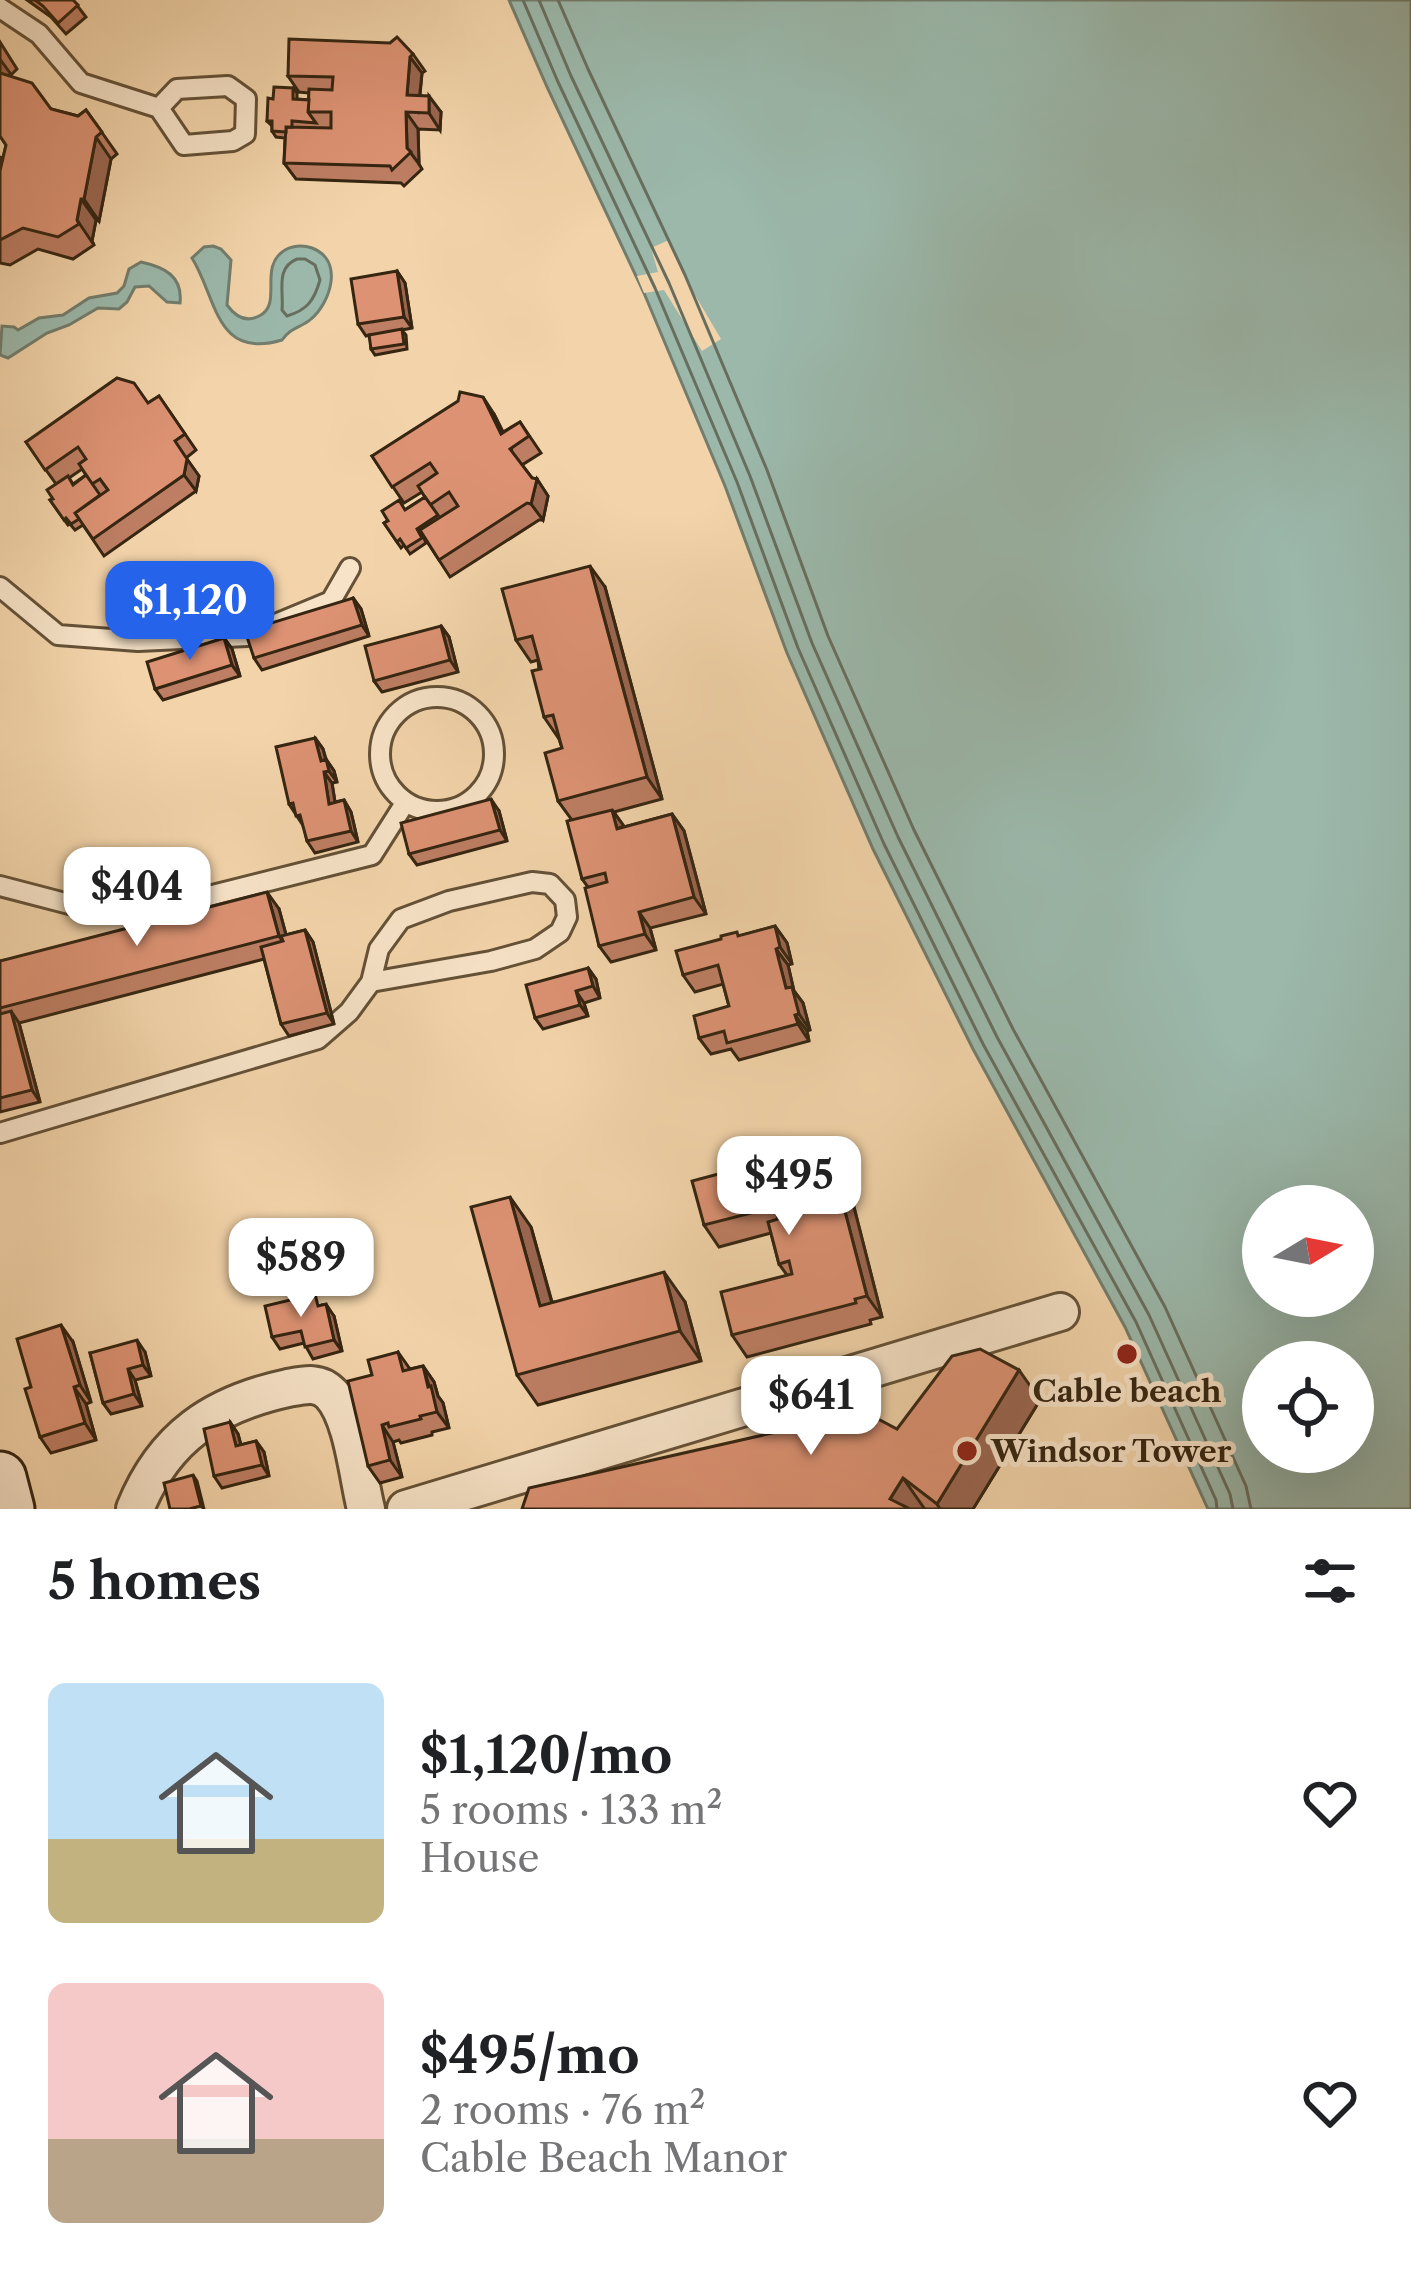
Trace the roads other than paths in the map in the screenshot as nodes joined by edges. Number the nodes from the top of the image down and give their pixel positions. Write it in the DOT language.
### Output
graph roads {
  1 [pos="0,8"];
  2 [pos="159,108"];
  3 [pos="350,568"];
  4 [pos="0,587"];
  5 [pos="405,802"];
  6 [pos="0,886"];
  7 [pos="371,982"];
  8 [pos="0,1133"];
  9 [pos="1060,1312"];
  10 [pos="0,1478"];
  11 [pos="8,1509"];
  12 [pos="135,1509"];
  13 [pos="365,1509"];
  14 [pos="406,1509"];
  1 -- 2 [label="lane"];
  2 -- 2 [label="lane"];
  3 -- 4 [label="lane"];
  5 -- 5 [label="lane"];
  5 -- 6 [label="lane"];
  7 -- 7 [label="lane"];
  7 -- 8 [label="lane"];
  9 -- 14 [label="street"];
  10 -- 11 [label="main road"];
  12 -- 13 [label="street"];
}
